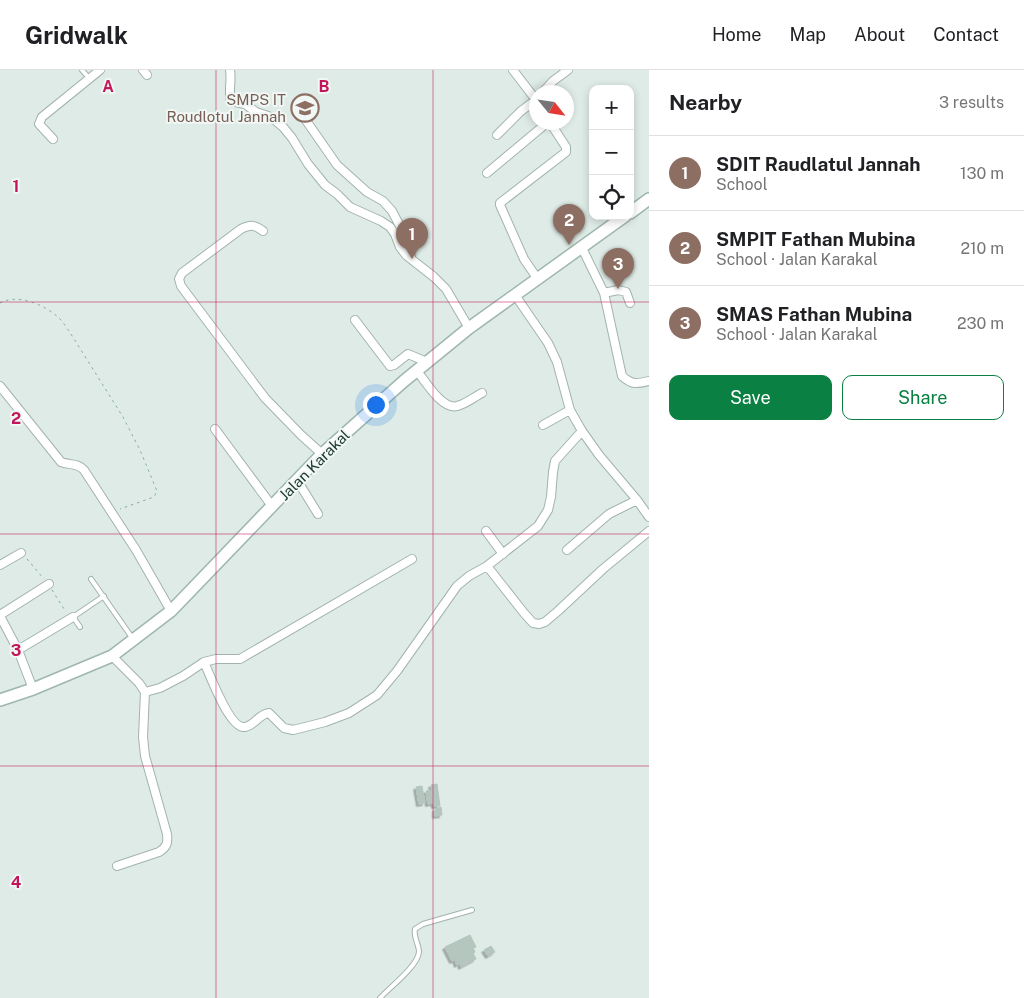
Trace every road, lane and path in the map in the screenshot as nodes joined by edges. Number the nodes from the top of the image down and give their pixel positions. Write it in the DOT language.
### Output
graph roads {
  1 [pos="82,70"];
  2 [pos="100,70"];
  3 [pos="230,70"];
  4 [pos="512,70"];
  5 [pos="568,70"];
  6 [pos="90,78"];
  7 [pos="549,85"];
  8 [pos="529,91"];
  9 [pos="529,106"];
  10 [pos="305,119"];
  11 [pos="538,130"];
  12 [pos="555,130"];
  13 [pos="497,135"];
  14 [pos="53,139"];
  15 [pos="487,173"];
  16 [pos="649,199"];
  17 [pos="634,209"];
  18 [pos="620,220"];
  19 [pos="263,231"];
  20 [pos="582,248"];
  21 [pos="412,260"];
  22 [pos="537,278"];
  23 [pos="604,293"];
  24 [pos="515,295"];
  25 [pos="0,303"];
  26 [pos="630,303"];
  27 [pos="355,320"];
  28 [pos="469,328"];
  29 [pos="427,362"];
  30 [pos="417,371"];
  31 [pos="649,381"];
  32 [pos="0,386"];
  33 [pos="482,393"];
  34 [pos="570,410"];
  35 [pos="542,425"];
  36 [pos="215,429"];
  37 [pos="582,431"];
  38 [pos="322,454"];
  39 [pos="297,480"];
  40 [pos="637,500"];
  41 [pos="272,506"];
  42 [pos="111,513"];
  43 [pos="318,514"];
  44 [pos="649,517"];
  45 [pos="486,531"];
  46 [pos="649,531"];
  47 [pos="566,550"];
  48 [pos="21,553"];
  49 [pos="503,554"];
  50 [pos="412,559"];
  51 [pos="0,565"];
  52 [pos="487,566"];
  53 [pos="91,579"];
  54 [pos="49,584"];
  55 [pos="104,596"];
  56 [pos="171,611"];
  57 [pos="0,616"];
  58 [pos="72,618"];
  59 [pos="80,627"];
  60 [pos="133,640"];
  61 [pos="18,650"];
  62 [pos="112,656"];
  63 [pos="204,662"];
  64 [pos="33,689"];
  65 [pos="145,692"];
  66 [pos="0,700"];
  67 [pos="117,866"];
  68 [pos="472,910"];
  69 [pos="380,998"];
  1 -- 6 [label="lane"];
  2 -- 6 [label="street"];
  3 -- 21 [label="street"];
  4 -- 8 [label="street"];
  5 -- 7 [label="street"];
  6 -- 14 [label="street"];
  9 -- 13 [label="street"];
  10 -- 21 [label="street"];
  11 -- 15 [label="street"];
  12 -- 22 [label="street"];
  16 -- 17 [label="main road"];
  18 -- 20 [label="main road, Jalan Karakal"];
  19 -- 38 [label="street"];
  20 -- 22 [label="main road, Jalan Karakal"];
  20 -- 23 [label="street"];
  21 -- 28 [label="street"];
  22 -- 24 [label="main road, Jalan Karakal"];
  23 -- 26 [label="street"];
  23 -- 31 [label="street"];
  24 -- 28 [label="main road, Jalan Karakal"];
  24 -- 34 [label="street"];
  25 -- 42 [label="path"];
  27 -- 29 [label="street"];
  28 -- 29 [label="main road, Jalan Karakal"];
  29 -- 30 [label="main road, Jalan Karakal"];
  30 -- 33 [label="street"];
  30 -- 38 [label="main road, Jalan Karakal"];
  32 -- 42 [label="street"];
  34 -- 35 [label="street"];
  34 -- 37 [label="street"];
  36 -- 41 [label="street"];
  37 -- 40 [label="street"];
  37 -- 49 [label="street"];
  38 -- 39 [label="main road, Jalan Karakal"];
  39 -- 41 [label="main road, Jalan Karakal"];
  39 -- 43 [label="street"];
  40 -- 44 [label="street"];
  40 -- 47 [label="street"];
  41 -- 56 [label="main road, Jalan Karakal"];
  42 -- 56 [label="street"];
  45 -- 49 [label="street"];
  46 -- 52 [label="street"];
  48 -- 51 [label="street"];
  48 -- 54 [label="path"];
  49 -- 52 [label="street"];
  50 -- 63 [label="street"];
  52 -- 63 [label="street"];
  53 -- 55 [label="lane"];
  54 -- 57 [label="street"];
  54 -- 58 [label="path"];
  55 -- 58 [label="lane"];
  55 -- 60 [label="lane"];
  56 -- 60 [label="main road, Jalan Karakal"];
  57 -- 61 [label="street"];
  58 -- 59 [label="lane"];
  58 -- 61 [label="street"];
  60 -- 62 [label="main road, Jalan Karakal"];
  61 -- 64 [label="street"];
  62 -- 64 [label="main road, Jalan Karakal"];
  62 -- 65 [label="street"];
  63 -- 65 [label="street"];
  64 -- 66 [label="main road, Jalan Karakal"];
  65 -- 67 [label="street"];
  68 -- 69 [label="lane"];
}
